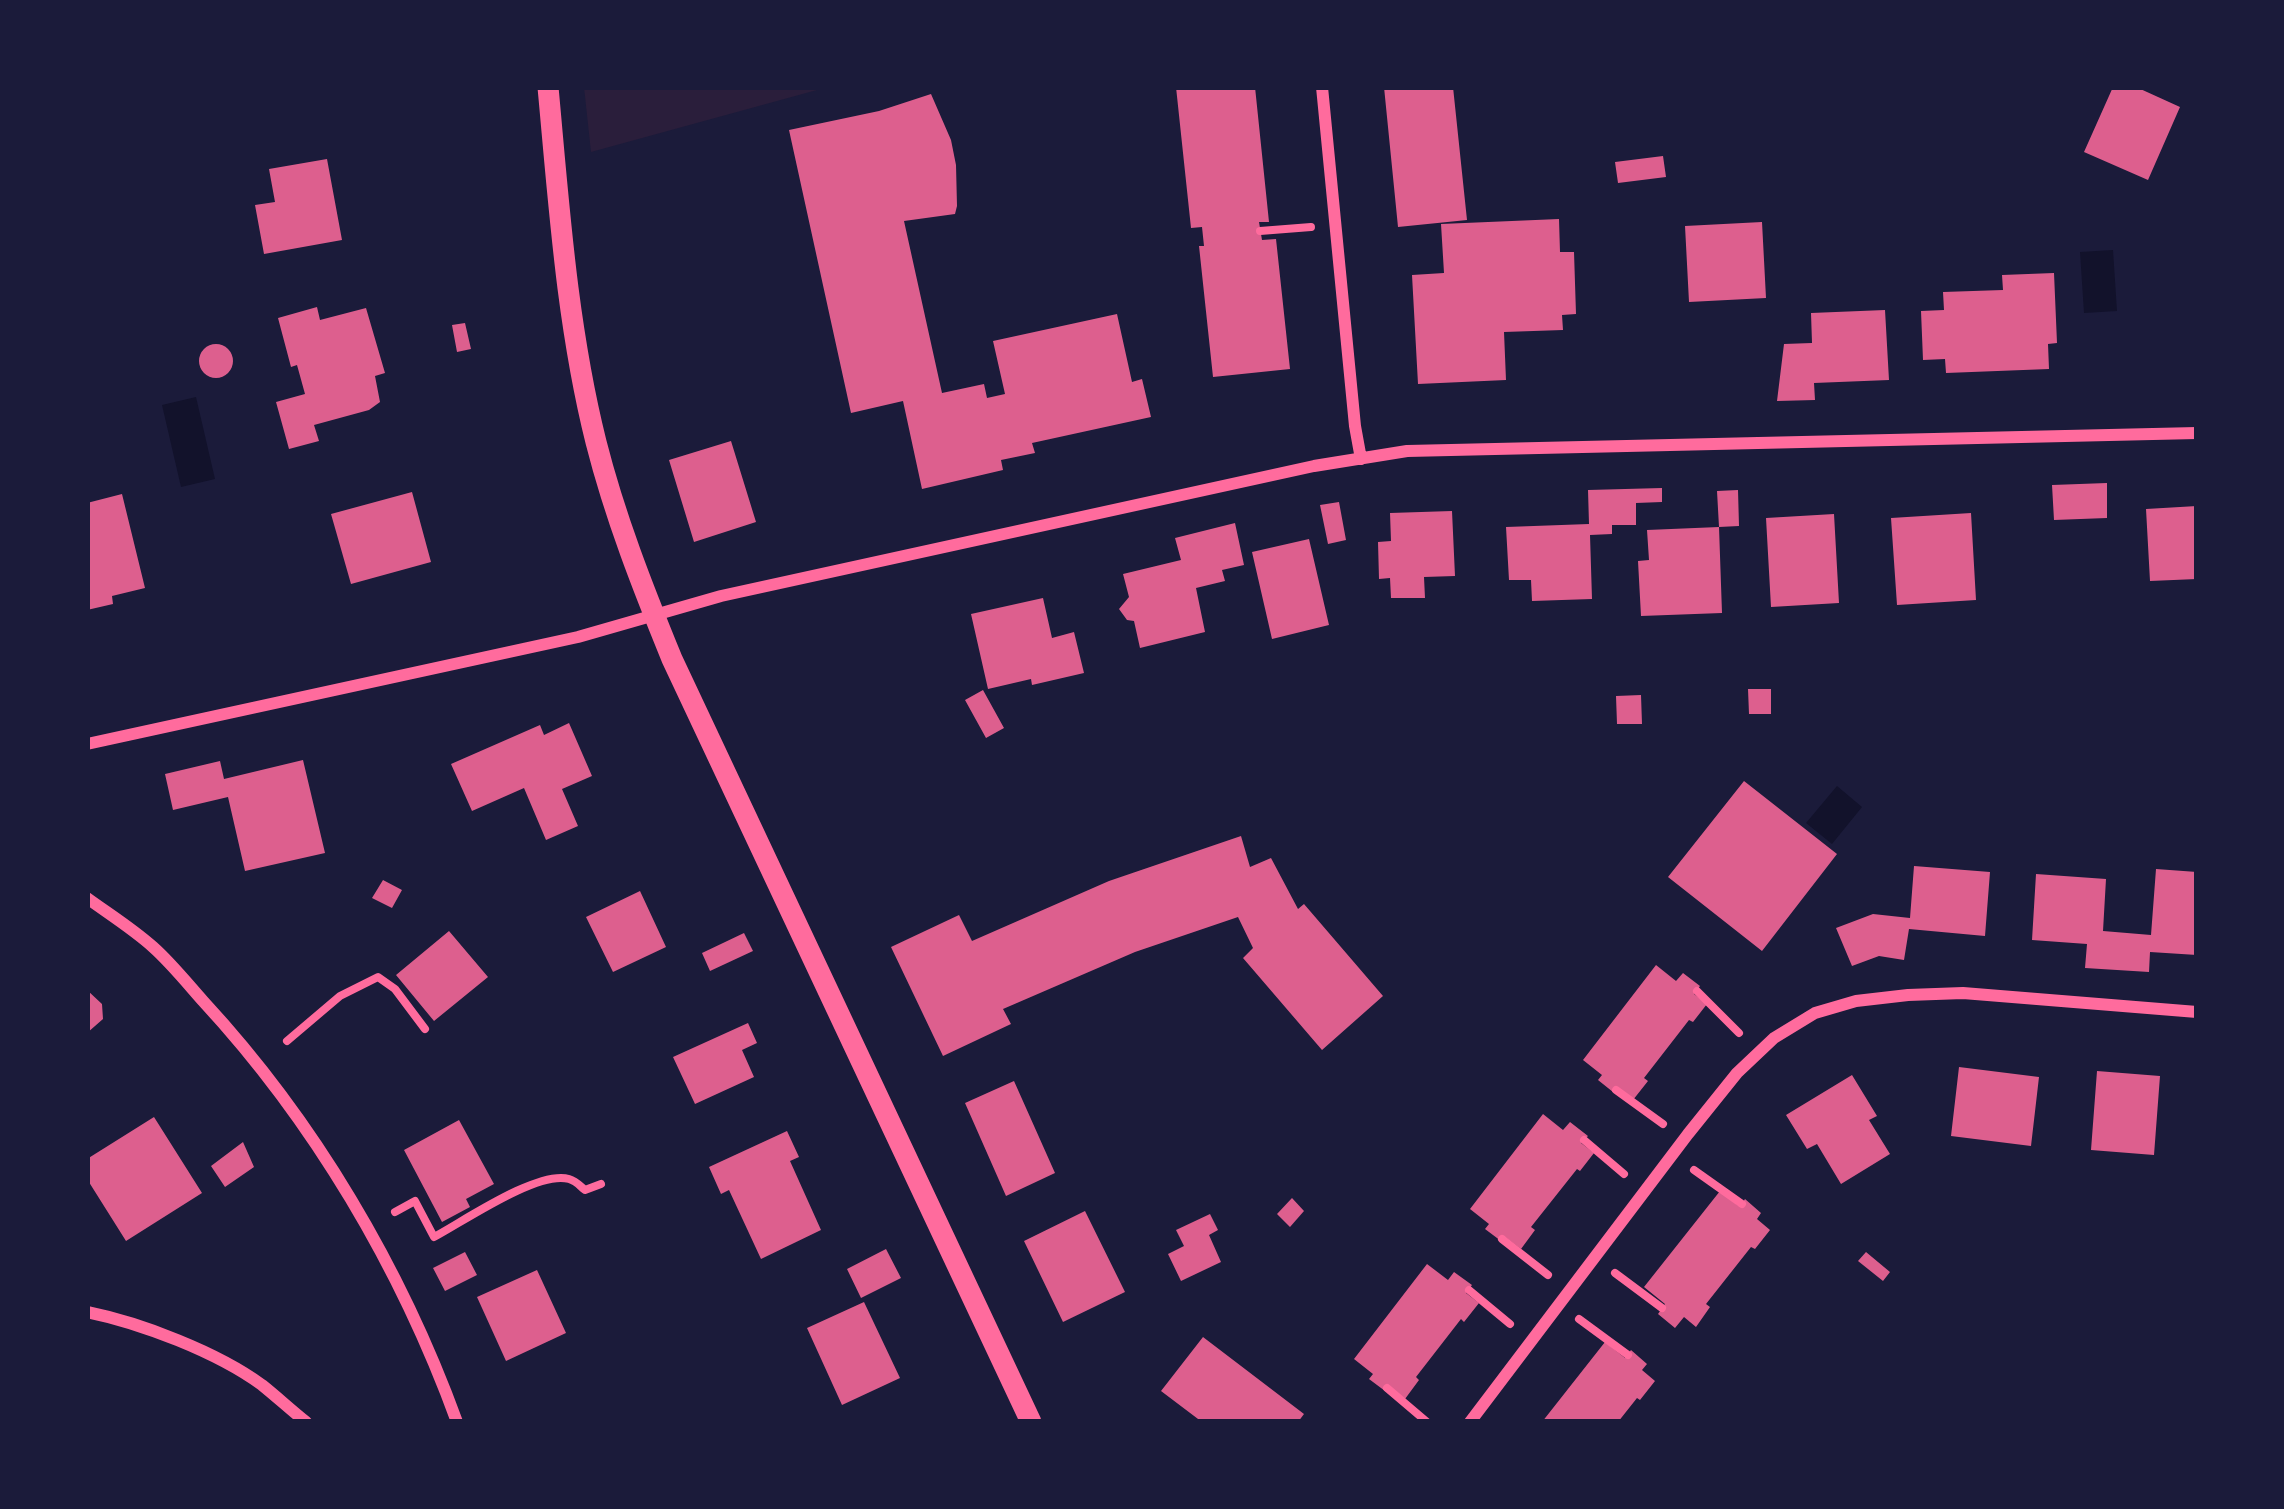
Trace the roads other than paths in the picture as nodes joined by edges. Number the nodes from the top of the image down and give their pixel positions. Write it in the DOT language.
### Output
graph roads {
  1 [pos="548,87"];
  2 [pos="1322,87"];
  3 [pos="2197,434"];
  4 [pos="1361,458"];
  5 [pos="654,616"];
  6 [pos="87,744"];
  7 [pos="87,898"];
  8 [pos="2197,1012"];
  9 [pos="87,1312"];
  10 [pos="306,1422"];
  11 [pos="457,1422"];
  12 [pos="1031,1422"];
  13 [pos="1470,1422"];
  1 -- 5 [label="street"];
  2 -- 4 [label="street"];
  3 -- 4 [label="street"];
  4 -- 5 [label="street"];
  5 -- 6 [label="street"];
  5 -- 12 [label="street"];
  7 -- 11 [label="street"];
  8 -- 13 [label="street"];
  9 -- 10 [label="street"];
}
